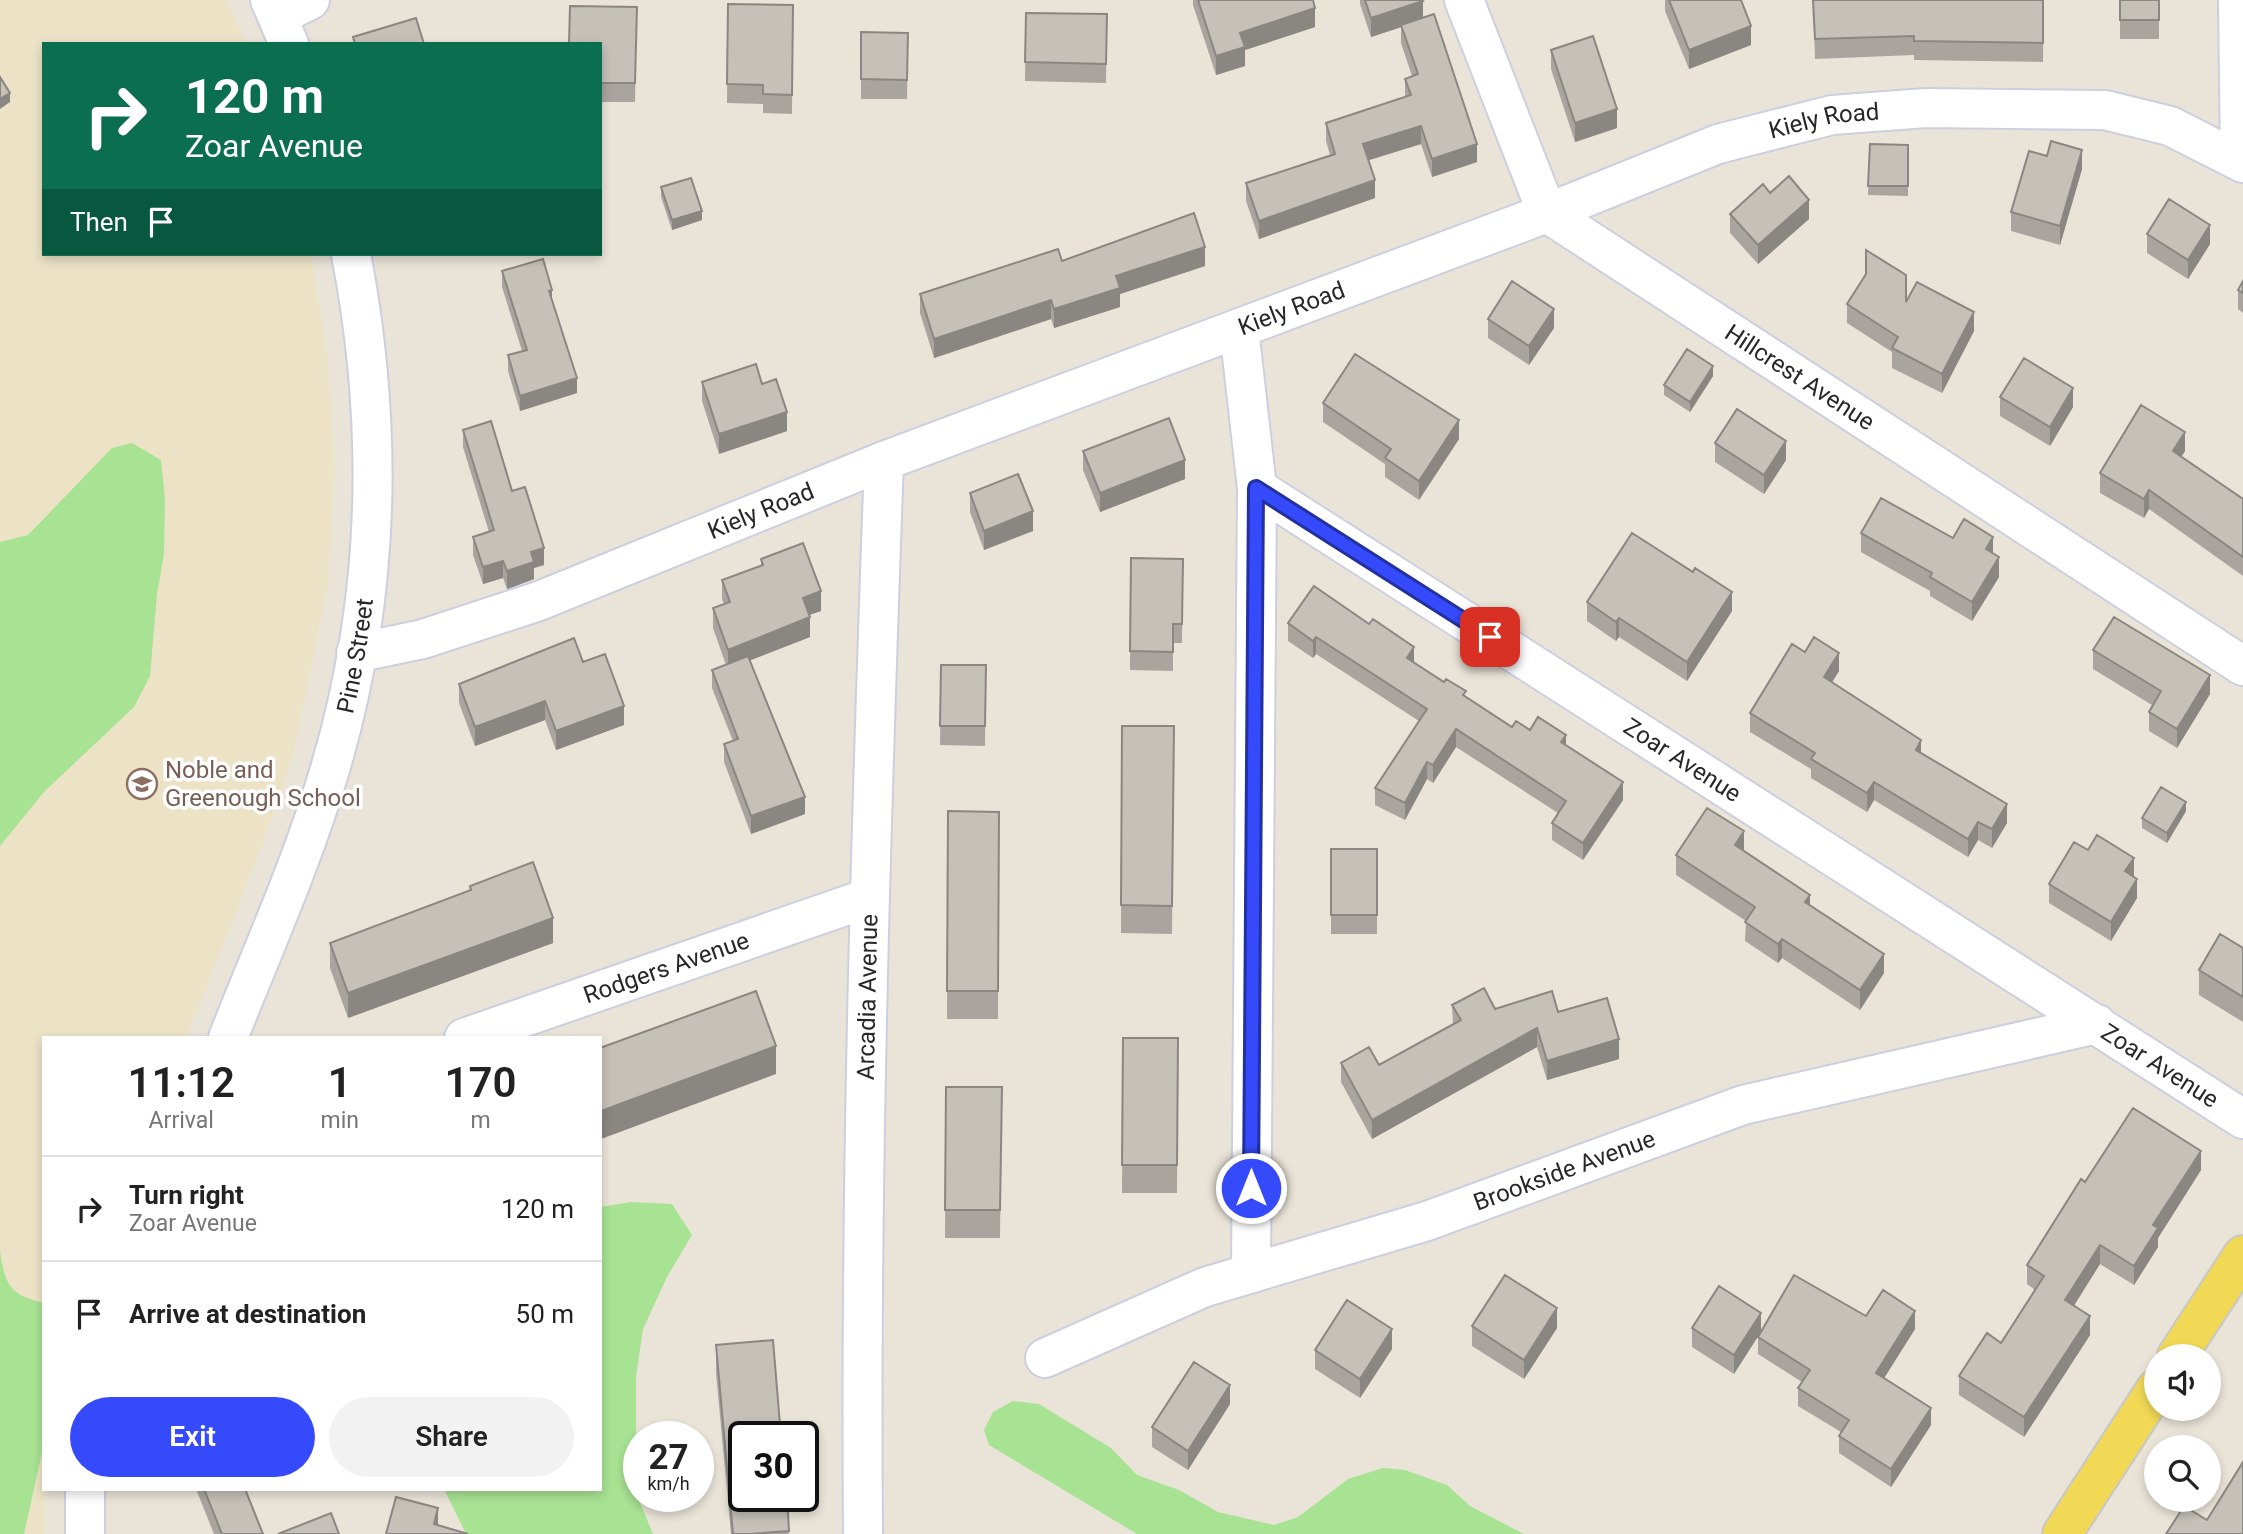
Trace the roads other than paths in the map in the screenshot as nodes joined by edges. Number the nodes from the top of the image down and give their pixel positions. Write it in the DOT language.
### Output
graph roads {
  1 [pos="1464,0"];
  2 [pos="2238,0"];
  3 [pos="2241,162"];
  4 [pos="1548,213"];
  5 [pos="351,256"];
  6 [pos="1239,329"];
  7 [pos="884,461"];
  8 [pos="1256,488"];
  9 [pos="356,653"];
  10 [pos="2243,666"];
  11 [pos="868,898"];
  12 [pos="2097,1024"];
  13 [pos="229,1036"];
  14 [pos="470,1036"];
  15 [pos="2243,1119"];
  16 [pos="2243,1255"];
  17 [pos="1251,1271"];
  18 [pos="2185,1344"];
  19 [pos="1045,1358"];
  20 [pos="2144,1408"];
  21 [pos="86,1491"];
  22 [pos="85,1534"];
  23 [pos="863,1534"];
  24 [pos="2062,1534"];
  1 -- 4 [label="street"];
  2 -- 3 [label="street"];
  3 -- 4 [label="street, Kiely Road"];
  4 -- 6 [label="street, Kiely Road"];
  4 -- 10 [label="street, Hillcrest Avenue"];
  5 -- 9 [label="street, Pine Street"];
  6 -- 7 [label="street, Kiely Road"];
  6 -- 8 [label="street"];
  7 -- 9 [label="street, Kiely Road"];
  7 -- 11 [label="street, Arcadia Avenue"];
  8 -- 12 [label="street, Zoar Avenue"];
  8 -- 17 [label="street"];
  9 -- 13 [label="street, Pine Street"];
  11 -- 14 [label="street, Rodgers Avenue"];
  11 -- 23 [label="street, Arcadia Avenue"];
  12 -- 15 [label="street, Zoar Avenue"];
  12 -- 17 [label="street, Brookside Avenue"];
  16 -- 18 [label="main road"];
  17 -- 19 [label="street, Brookside Avenue"];
  20 -- 24 [label="main road"];
  21 -- 22 [label="street"];
}
